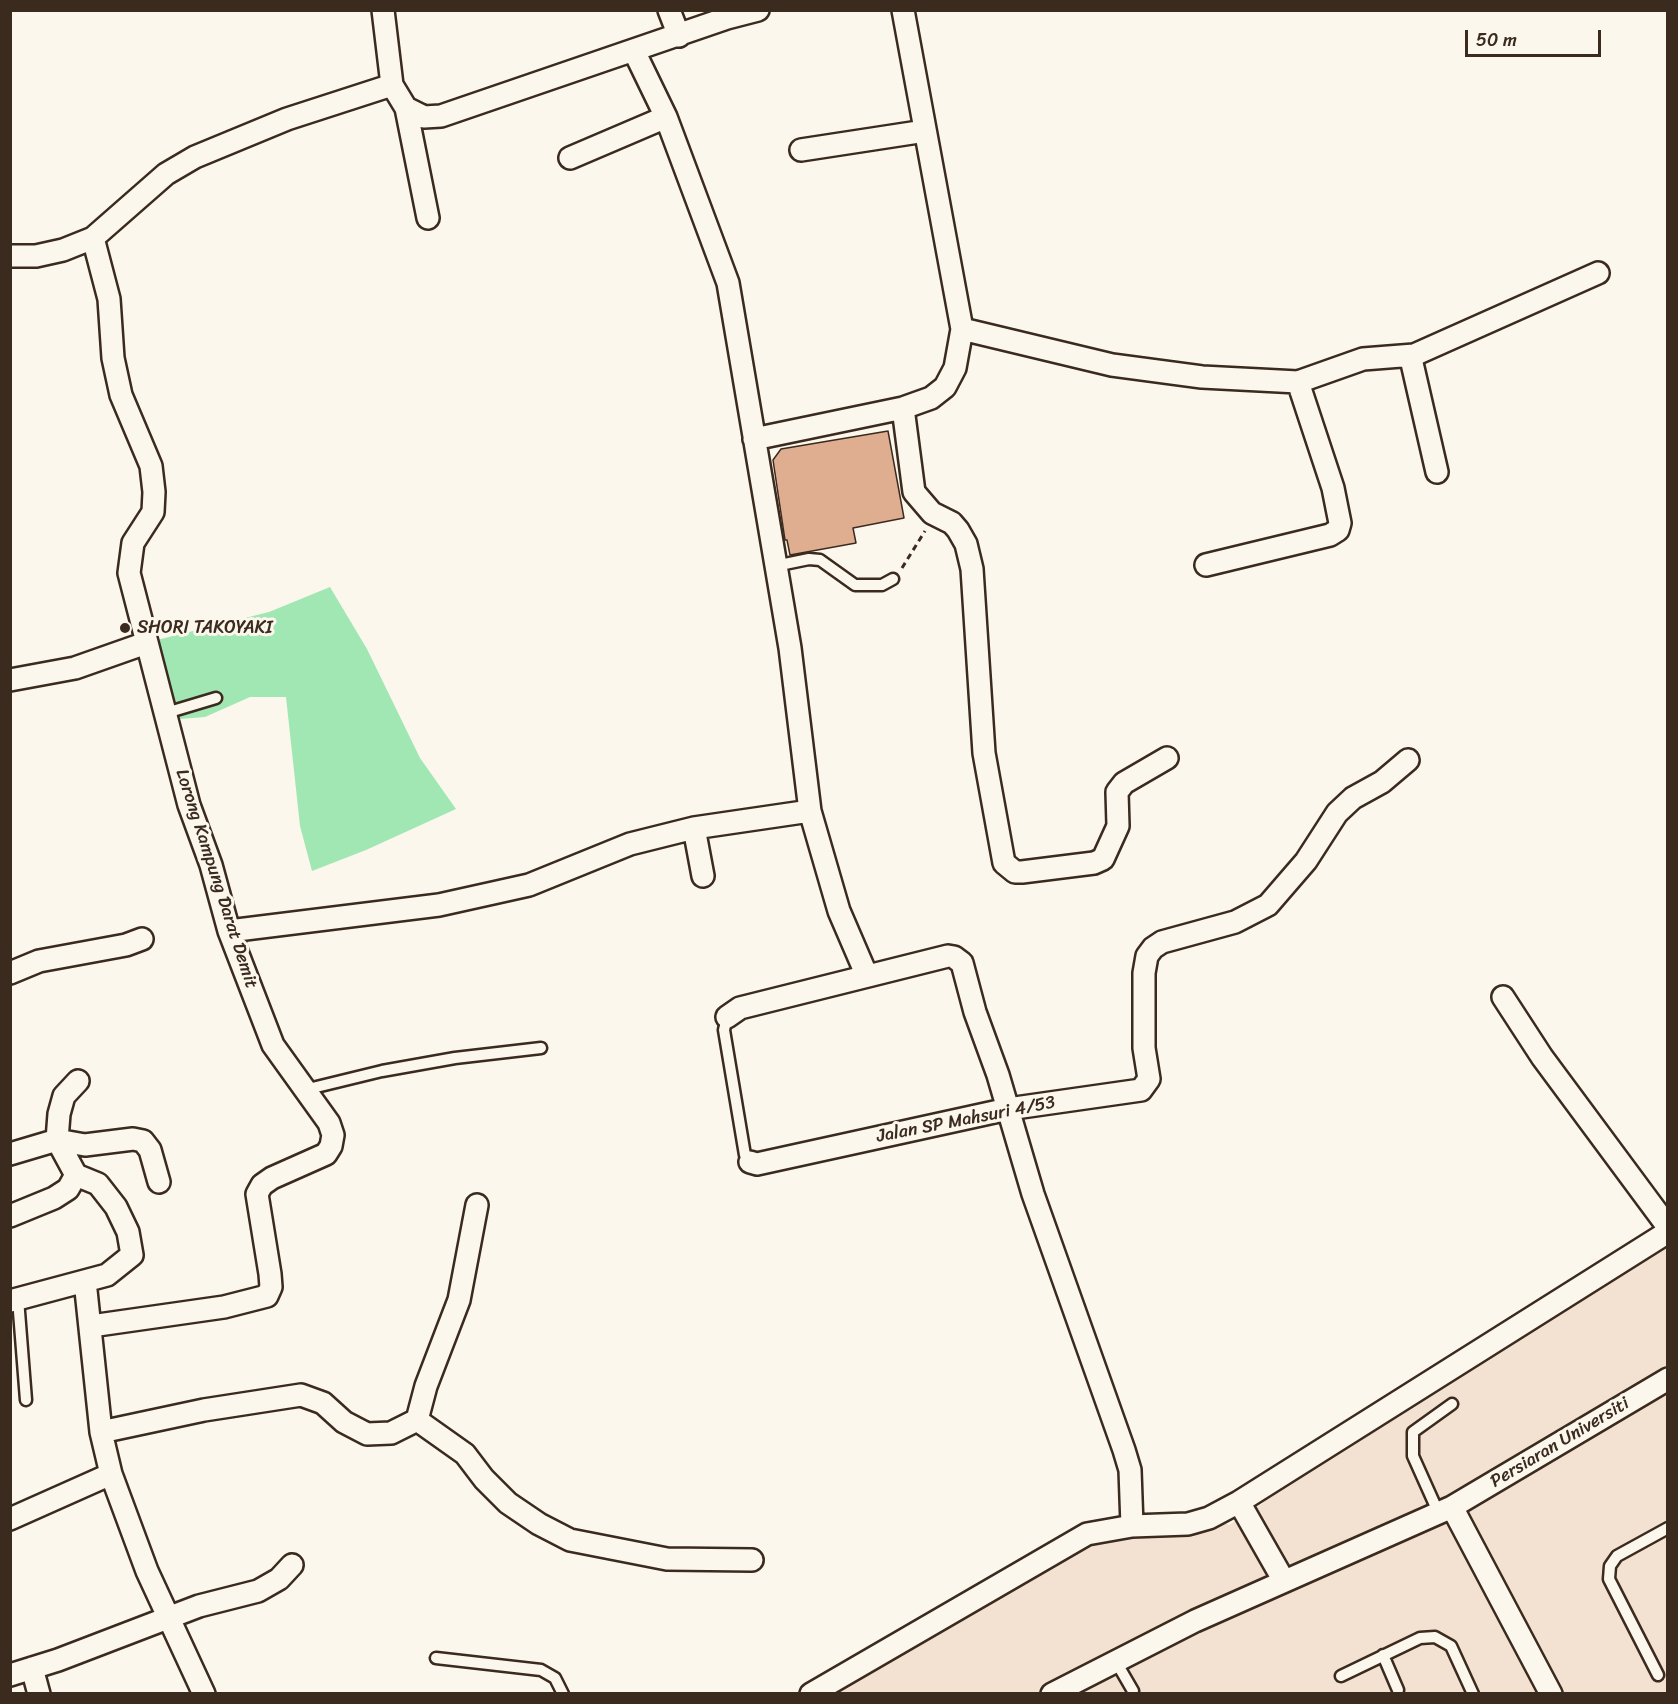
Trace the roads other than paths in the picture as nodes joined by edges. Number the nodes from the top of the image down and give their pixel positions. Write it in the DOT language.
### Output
graph roads {
  1 [pos="383,10"];
  2 [pos="669,10"];
  3 [pos="758,10"];
  4 [pos="903,10"];
  5 [pos="679,36"];
  6 [pos="634,51"];
  7 [pos="392,85"];
  8 [pos="406,108"];
  9 [pos="666,117"];
  10 [pos="925,131"];
  11 [pos="801,150"];
  12 [pos="570,158"];
  13 [pos="428,218"];
  14 [pos="93,238"];
  15 [pos="10,256"];
  16 [pos="1598,273"];
  17 [pos="962,329"];
  18 [pos="1414,355"];
  19 [pos="1298,382"];
  20 [pos="903,408"];
  21 [pos="754,439"];
  22 [pos="1437,472"];
  23 [pos="1206,565"];
  24 [pos="775,566"];
  25 [pos="893,579"];
  26 [pos="146,643"];
  27 [pos="10,680"];
  28 [pos="216,698"];
  29 [pos="166,713"];
  30 [pos="1167,758"];
  31 [pos="1408,760"];
  32 [pos="810,811"];
  33 [pos="694,828"];
  34 [pos="703,876"];
  35 [pos="229,931"];
  36 [pos="142,939"];
  37 [pos="10,973"];
  38 [pos="867,976"];
  39 [pos="1503,997"];
  40 [pos="727,1017"];
  41 [pos="541,1048"];
  42 [pos="78,1081"];
  43 [pos="304,1090"];
  44 [pos="1008,1108"];
  45 [pos="57,1140"];
  46 [pos="10,1154"];
  47 [pos="750,1162"];
  48 [pos="76,1175"];
  49 [pos="159,1182"];
  50 [pos="477,1205"];
  51 [pos="10,1216"];
  52 [pos="1668,1229"];
  53 [pos="85,1281"];
  54 [pos="14,1300"];
  55 [pos="91,1326"];
  56 [pos="1668,1379"];
  57 [pos="26,1400"];
  58 [pos="1452,1404"];
  59 [pos="417,1420"];
  60 [pos="102,1432"];
  61 [pos="111,1474"];
  62 [pos="1239,1502"];
  63 [pos="1445,1510"];
  64 [pos="10,1519"];
  65 [pos="1132,1526"];
  66 [pos="1668,1528"];
  67 [pos="752,1560"];
  68 [pos="292,1565"];
  69 [pos="1284,1581"];
  70 [pos="168,1616"];
  71 [pos="1383,1656"];
  72 [pos="436,1658"];
  73 [pos="1115,1660"];
  74 [pos="32,1668"];
  75 [pos="10,1675"];
  76 [pos="1659,1675"];
  77 [pos="1341,1676"];
  78 [pos="1398,1690"];
  79 [pos="1133,1691"];
  80 [pos="1548,1692"];
  81 [pos="39,1694"];
  82 [pos="204,1694"];
  83 [pos="563,1694"];
  84 [pos="811,1694"];
  85 [pos="1052,1694"];
  86 [pos="1473,1694"];
  1 -- 7 [label="street"];
  2 -- 5 [label="street"];
  3 -- 5 [label="street"];
  4 -- 10 [label="street"];
  5 -- 6 [label="street"];
  6 -- 8 [label="street"];
  6 -- 9 [label="street"];
  7 -- 8 [label="street"];
  7 -- 14 [label="street"];
  8 -- 13 [label="street"];
  9 -- 12 [label="street"];
  9 -- 21 [label="street"];
  10 -- 11 [label="street"];
  10 -- 17 [label="street"];
  14 -- 15 [label="street"];
  14 -- 26 [label="street, Lorong Kampung Darat Demit"];
  16 -- 18 [label="street"];
  17 -- 19 [label="street"];
  17 -- 20 [label="street"];
  18 -- 19 [label="street"];
  18 -- 22 [label="street"];
  19 -- 23 [label="street"];
  20 -- 21 [label="street"];
  20 -- 30 [label="street"];
  21 -- 24 [label="street"];
  24 -- 25 [label="lane"];
  24 -- 32 [label="street"];
  26 -- 27 [label="street"];
  26 -- 29 [label="street, Lorong Kampung Darat Demit"];
  28 -- 29 [label="lane"];
  29 -- 35 [label="street, Lorong Kampung Darat Demit"];
  31 -- 44 [label="street, Jalan SP Mahsuri 4/53"];
  32 -- 33 [label="street"];
  32 -- 38 [label="street"];
  33 -- 34 [label="street"];
  33 -- 35 [label="street"];
  35 -- 43 [label="street, Lorong Kampung Darat Demit"];
  36 -- 37 [label="street"];
  38 -- 40 [label="street"];
  38 -- 44 [label="street"];
  39 -- 52 [label="street"];
  40 -- 47 [label="lane"];
  41 -- 43 [label="lane"];
  42 -- 45 [label="street"];
  43 -- 55 [label="street, Lorong Kampung Darat Demit"];
  44 -- 47 [label="street, Jalan SP Mahsuri 4/53"];
  44 -- 65 [label="street"];
  45 -- 46 [label="street"];
  45 -- 48 [label="street"];
  45 -- 49 [label="street"];
  48 -- 51 [label="street"];
  48 -- 53 [label="street"];
  50 -- 59 [label="street"];
  52 -- 62 [label="street"];
  53 -- 54 [label="street"];
  53 -- 55 [label="street"];
  54 -- 57 [label="lane"];
  55 -- 60 [label="street"];
  56 -- 63 [label="street, Persiaran Universiti"];
  58 -- 63 [label="lane"];
  59 -- 60 [label="street"];
  59 -- 67 [label="street"];
  60 -- 61 [label="street"];
  61 -- 64 [label="street"];
  61 -- 70 [label="street"];
  62 -- 65 [label="street"];
  62 -- 69 [label="street"];
  63 -- 69 [label="street, Persiaran Universiti"];
  63 -- 80 [label="street"];
  65 -- 84 [label="street"];
  66 -- 76 [label="lane"];
  68 -- 70 [label="street"];
  69 -- 73 [label="street, Persiaran Universiti"];
  70 -- 74 [label="street"];
  70 -- 82 [label="street"];
  71 -- 77 [label="lane"];
  71 -- 78 [label="lane"];
  71 -- 86 [label="lane"];
  72 -- 83 [label="lane"];
  73 -- 79 [label="lane"];
  73 -- 85 [label="street, Persiaran Universiti"];
  74 -- 75 [label="street"];
  74 -- 81 [label="street"];
}
